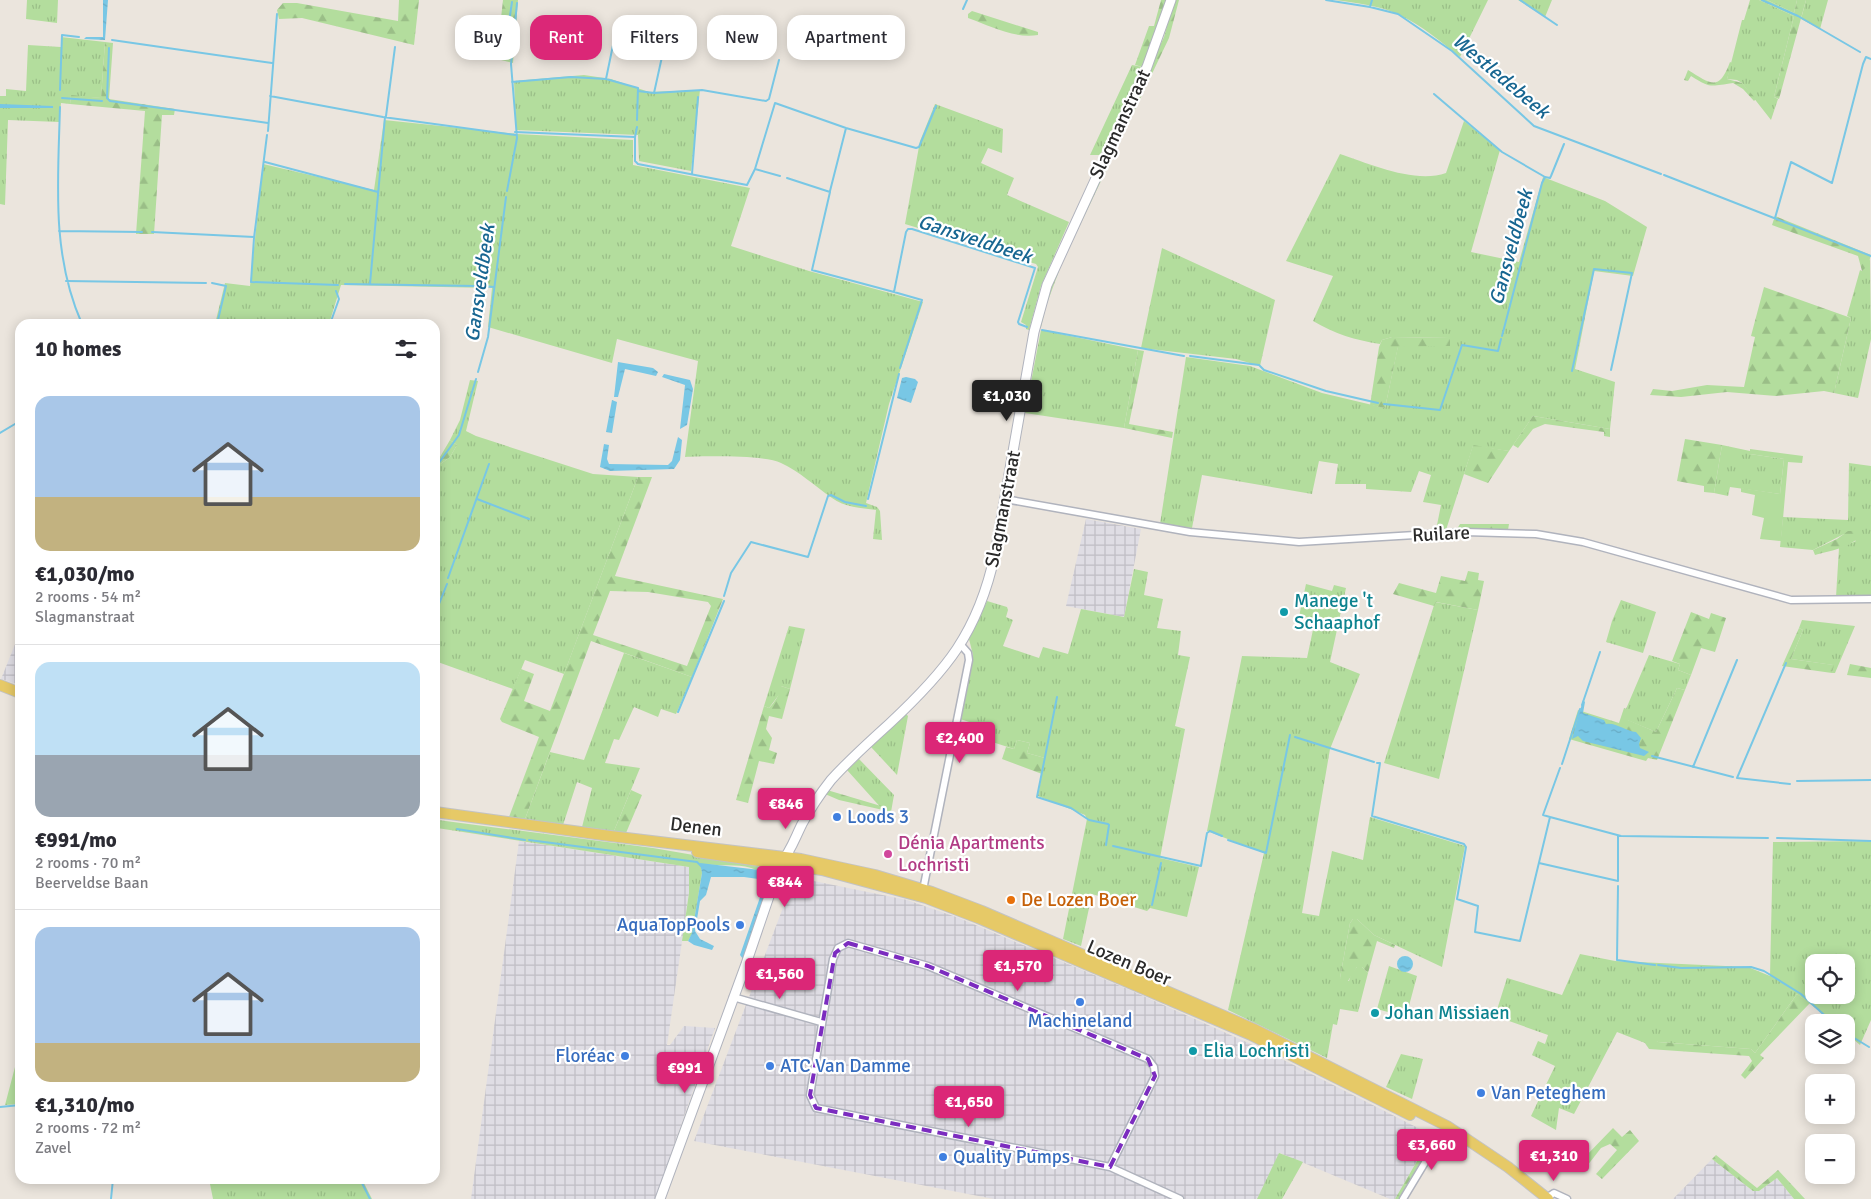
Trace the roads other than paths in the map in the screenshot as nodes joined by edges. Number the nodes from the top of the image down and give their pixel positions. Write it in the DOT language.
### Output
graph roads {
  1 [pos="1171,0"];
  2 [pos="1005,499"];
  3 [pos="1871,599"];
  4 [pos="961,645"];
  5 [pos="0,686"];
  6 [pos="15,691"];
  7 [pos="440,813"];
  8 [pos="785,862"];
  9 [pos="923,890"];
  10 [pos="736,998"];
  11 [pos="821,1022"];
  12 [pos="1445,1129"];
  13 [pos="1110,1167"];
  14 [pos="1565,1198"];
  15 [pos="660,1199"];
  16 [pos="665,1199"];
  17 [pos="1180,1199"];
  18 [pos="1403,1199"];
  19 [pos="1544,1199"];
  1 -- 2 [label="main road, Slagmanstraat"];
  2 -- 3 [label="street, Ruilare"];
  2 -- 4 [label="main road, Slagmanstraat"];
  4 -- 8 [label="main road, Slagmanstraat"];
  4 -- 9 [label="street"];
  5 -- 6 [label="main road"];
  7 -- 8 [label="main road, Denen"];
  8 -- 9 [label="main road, Denen"];
  8 -- 10 [label="main road, Slagmanstraat"];
  8 -- 12 [label="main road, Lozen Boer"];
  9 -- 12 [label="main road, Lozen Boer"];
  10 -- 11 [label="street"];
  10 -- 15 [label="main road"];
  10 -- 16 [label="main road"];
  11 -- 13 [label="street"];
  11 -- 13 [label="street"];
  12 -- 18 [label="street"];
  12 -- 19 [label="main road"];
  13 -- 17 [label="street"];
  14 -- 19 [label="street"];
}
